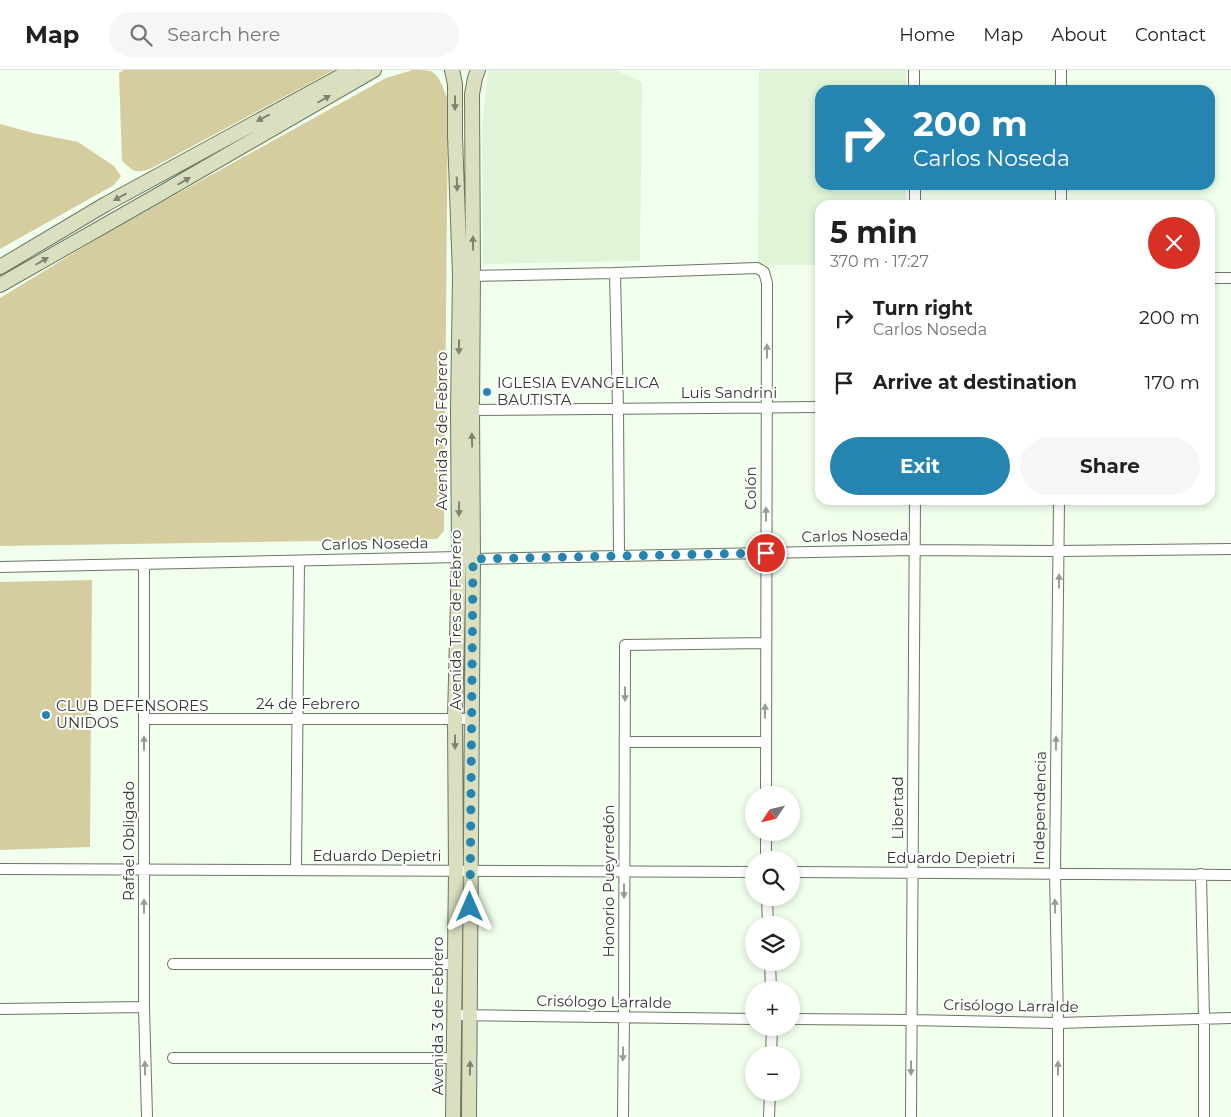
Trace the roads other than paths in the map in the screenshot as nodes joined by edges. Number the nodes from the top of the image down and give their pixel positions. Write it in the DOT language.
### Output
graph roads {
  1 [pos="352,70"];
  2 [pos="374,70"];
  3 [pos="452,70"];
  4 [pos="478,70"];
  5 [pos="914,70"];
  6 [pos="1061,70"];
  7 [pos="914,85"];
  8 [pos="1061,85"];
  9 [pos="0,267"];
  10 [pos="615,273"];
  11 [pos="467,276"];
  12 [pos="1215,278"];
  13 [pos="1231,278"];
  14 [pos="0,285"];
  15 [pos="766,408"];
  16 [pos="815,408"];
  17 [pos="618,409"];
  18 [pos="465,410"];
  19 [pos="915,505"];
  20 [pos="1059,505"];
  21 [pos="1231,549"];
  22 [pos="914,550"];
  23 [pos="1059,551"];
  24 [pos="766,553"];
  25 [pos="618,555"];
  26 [pos="459,557"];
  27 [pos="473,559"];
  28 [pos="299,561"];
  29 [pos="144,564"];
  30 [pos="0,567"];
  31 [pos="766,643"];
  32 [pos="455,718"];
  33 [pos="144,719"];
  34 [pos="297,719"];
  35 [pos="472,719"];
  36 [pos="624,742"];
  37 [pos="765,742"];
  38 [pos="766,786"];
  39 [pos="0,869"];
  40 [pos="144,869"];
  41 [pos="296,870"];
  42 [pos="456,871"];
  43 [pos="470,871"];
  44 [pos="624,872"];
  45 [pos="745,872"];
  46 [pos="800,872"];
  47 [pos="913,873"];
  48 [pos="1054,874"];
  49 [pos="1201,874"];
  50 [pos="1231,875"];
  51 [pos="173,964"];
  52 [pos="454,964"];
  53 [pos="144,1007"];
  54 [pos="0,1009"];
  55 [pos="454,1015"];
  56 [pos="471,1015"];
  57 [pos="624,1016"];
  58 [pos="1204,1018"];
  59 [pos="1231,1018"];
  60 [pos="745,1019"];
  61 [pos="800,1019"];
  62 [pos="911,1020"];
  63 [pos="1058,1023"];
  64 [pos="173,1058"];
  65 [pos="454,1058"];
  66 [pos="770,1101"];
  67 [pos="146,1117"];
  68 [pos="453,1117"];
  69 [pos="469,1117"];
  70 [pos="622,1117"];
  71 [pos="769,1117"];
  72 [pos="911,1117"];
  73 [pos="1058,1117"];
  74 [pos="1204,1117"];
  1 -- 9 [label="main road, one-way"];
  14 -- 2 [label="main road, one-way"];
  3 -- 11 [label="main road, one-way"];
  11 -- 4 [label="main road, Avenida Tres de Febrero, one-way"];
  5 -- 7 [label="street"];
  6 -- 8 [label="street"];
  10 -- 11 [label="street"];
  15 -- 10 [label="street, Colón, one-way"];
  10 -- 17 [label="street"];
  11 -- 18 [label="main road, Avenida Tres de Febrero"];
  12 -- 13 [label="street"];
  15 -- 16 [label="street, Luis Sandrini"];
  15 -- 17 [label="street, Luis Sandrini"];
  24 -- 15 [label="street, Colón, one-way"];
  17 -- 18 [label="street, Luis Sandrini"];
  17 -- 25 [label="street"];
  18 -- 26 [label="main road, Avenida 3 de Febrero, one-way"];
  27 -- 18 [label="main road, Avenida Tres de Febrero, one-way"];
  19 -- 22 [label="street, Libertad"];
  20 -- 23 [label="street, Independencia"];
  21 -- 23 [label="street, Carlos Noseda"];
  22 -- 23 [label="street, Carlos Noseda"];
  22 -- 24 [label="street, Carlos Noseda"];
  22 -- 47 [label="street, Libertad"];
  48 -- 23 [label="street, Independencia, one-way"];
  24 -- 25 [label="street, Carlos Noseda"];
  24 -- 31 [label="street, Colón"];
  25 -- 27 [label="street, Carlos Noseda"];
  26 -- 27 [label="street, Carlos Noseda"];
  26 -- 28 [label="street, Carlos Noseda"];
  26 -- 32 [label="main road, Avenida 3 de Febrero"];
  27 -- 35 [label="main road, Avenida Tres de Febrero"];
  28 -- 29 [label="street, Carlos Noseda"];
  28 -- 34 [label="street"];
  29 -- 30 [label="street, Carlos Noseda"];
  29 -- 33 [label="street, Rafael Obligado"];
  31 -- 36 [label="street, Honorio Pueyrredón, one-way"];
  37 -- 31 [label="street, Colón, one-way"];
  32 -- 34 [label="street, 24 de Febrero"];
  32 -- 35 [label="street, 24 de Febrero"];
  32 -- 42 [label="main road, Avenida 3 de Febrero, one-way"];
  33 -- 34 [label="street, 24 de Febrero"];
  40 -- 33 [label="street, Rafael Obligado, one-way"];
  34 -- 41 [label="street"];
  35 -- 43 [label="main road, Avenida Tres de Febrero"];
  36 -- 37 [label="street"];
  36 -- 44 [label="street, Honorio Pueyrredón"];
  37 -- 38 [label="street, Colón"];
  39 -- 40 [label="street, Eduardo Depietri"];
  40 -- 41 [label="street, Eduardo Depietri"];
  53 -- 40 [label="street, Rafael Obligado, one-way"];
  41 -- 42 [label="street, Eduardo Depietri"];
  42 -- 43 [label="street, Eduardo Depietri"];
  42 -- 52 [label="main road, Avenida 3 de Febrero"];
  43 -- 44 [label="street, Eduardo Depietri"];
  43 -- 56 [label="main road, Avenida Tres de Febrero"];
  44 -- 45 [label="street, Eduardo Depietri"];
  44 -- 57 [label="street, Honorio Pueyrredón, one-way"];
  46 -- 47 [label="street, Eduardo Depietri"];
  47 -- 48 [label="street, Eduardo Depietri"];
  47 -- 62 [label="street, Libertad"];
  48 -- 49 [label="street, Eduardo Depietri"];
  63 -- 48 [label="street, Independencia, one-way"];
  49 -- 50 [label="street, Eduardo Depietri"];
  49 -- 58 [label="street"];
  51 -- 52 [label="street"];
  52 -- 55 [label="main road, Avenida 3 de Febrero"];
  53 -- 54 [label="street"];
  67 -- 53 [label="street, Rafael Obligado, one-way"];
  55 -- 56 [label="street, Crisólogo Larralde"];
  55 -- 65 [label="main road, Avenida 3 de Febrero"];
  56 -- 57 [label="street, Crisólogo Larralde"];
  69 -- 56 [label="main road, Avenida Tres de Febrero, one-way"];
  57 -- 60 [label="street, Crisólogo Larralde"];
  57 -- 70 [label="street, Honorio Pueyrredón, one-way"];
  58 -- 59 [label="street, Crisólogo Larralde"];
  58 -- 63 [label="street, Crisólogo Larralde"];
  58 -- 74 [label="street"];
  61 -- 62 [label="street, Crisólogo Larralde"];
  62 -- 63 [label="street, Crisólogo Larralde"];
  62 -- 72 [label="street, Libertad, one-way"];
  73 -- 63 [label="street, Independencia, one-way"];
  64 -- 65 [label="street"];
  65 -- 68 [label="main road, Avenida 3 de Febrero"];
  66 -- 71 [label="street"];
}
